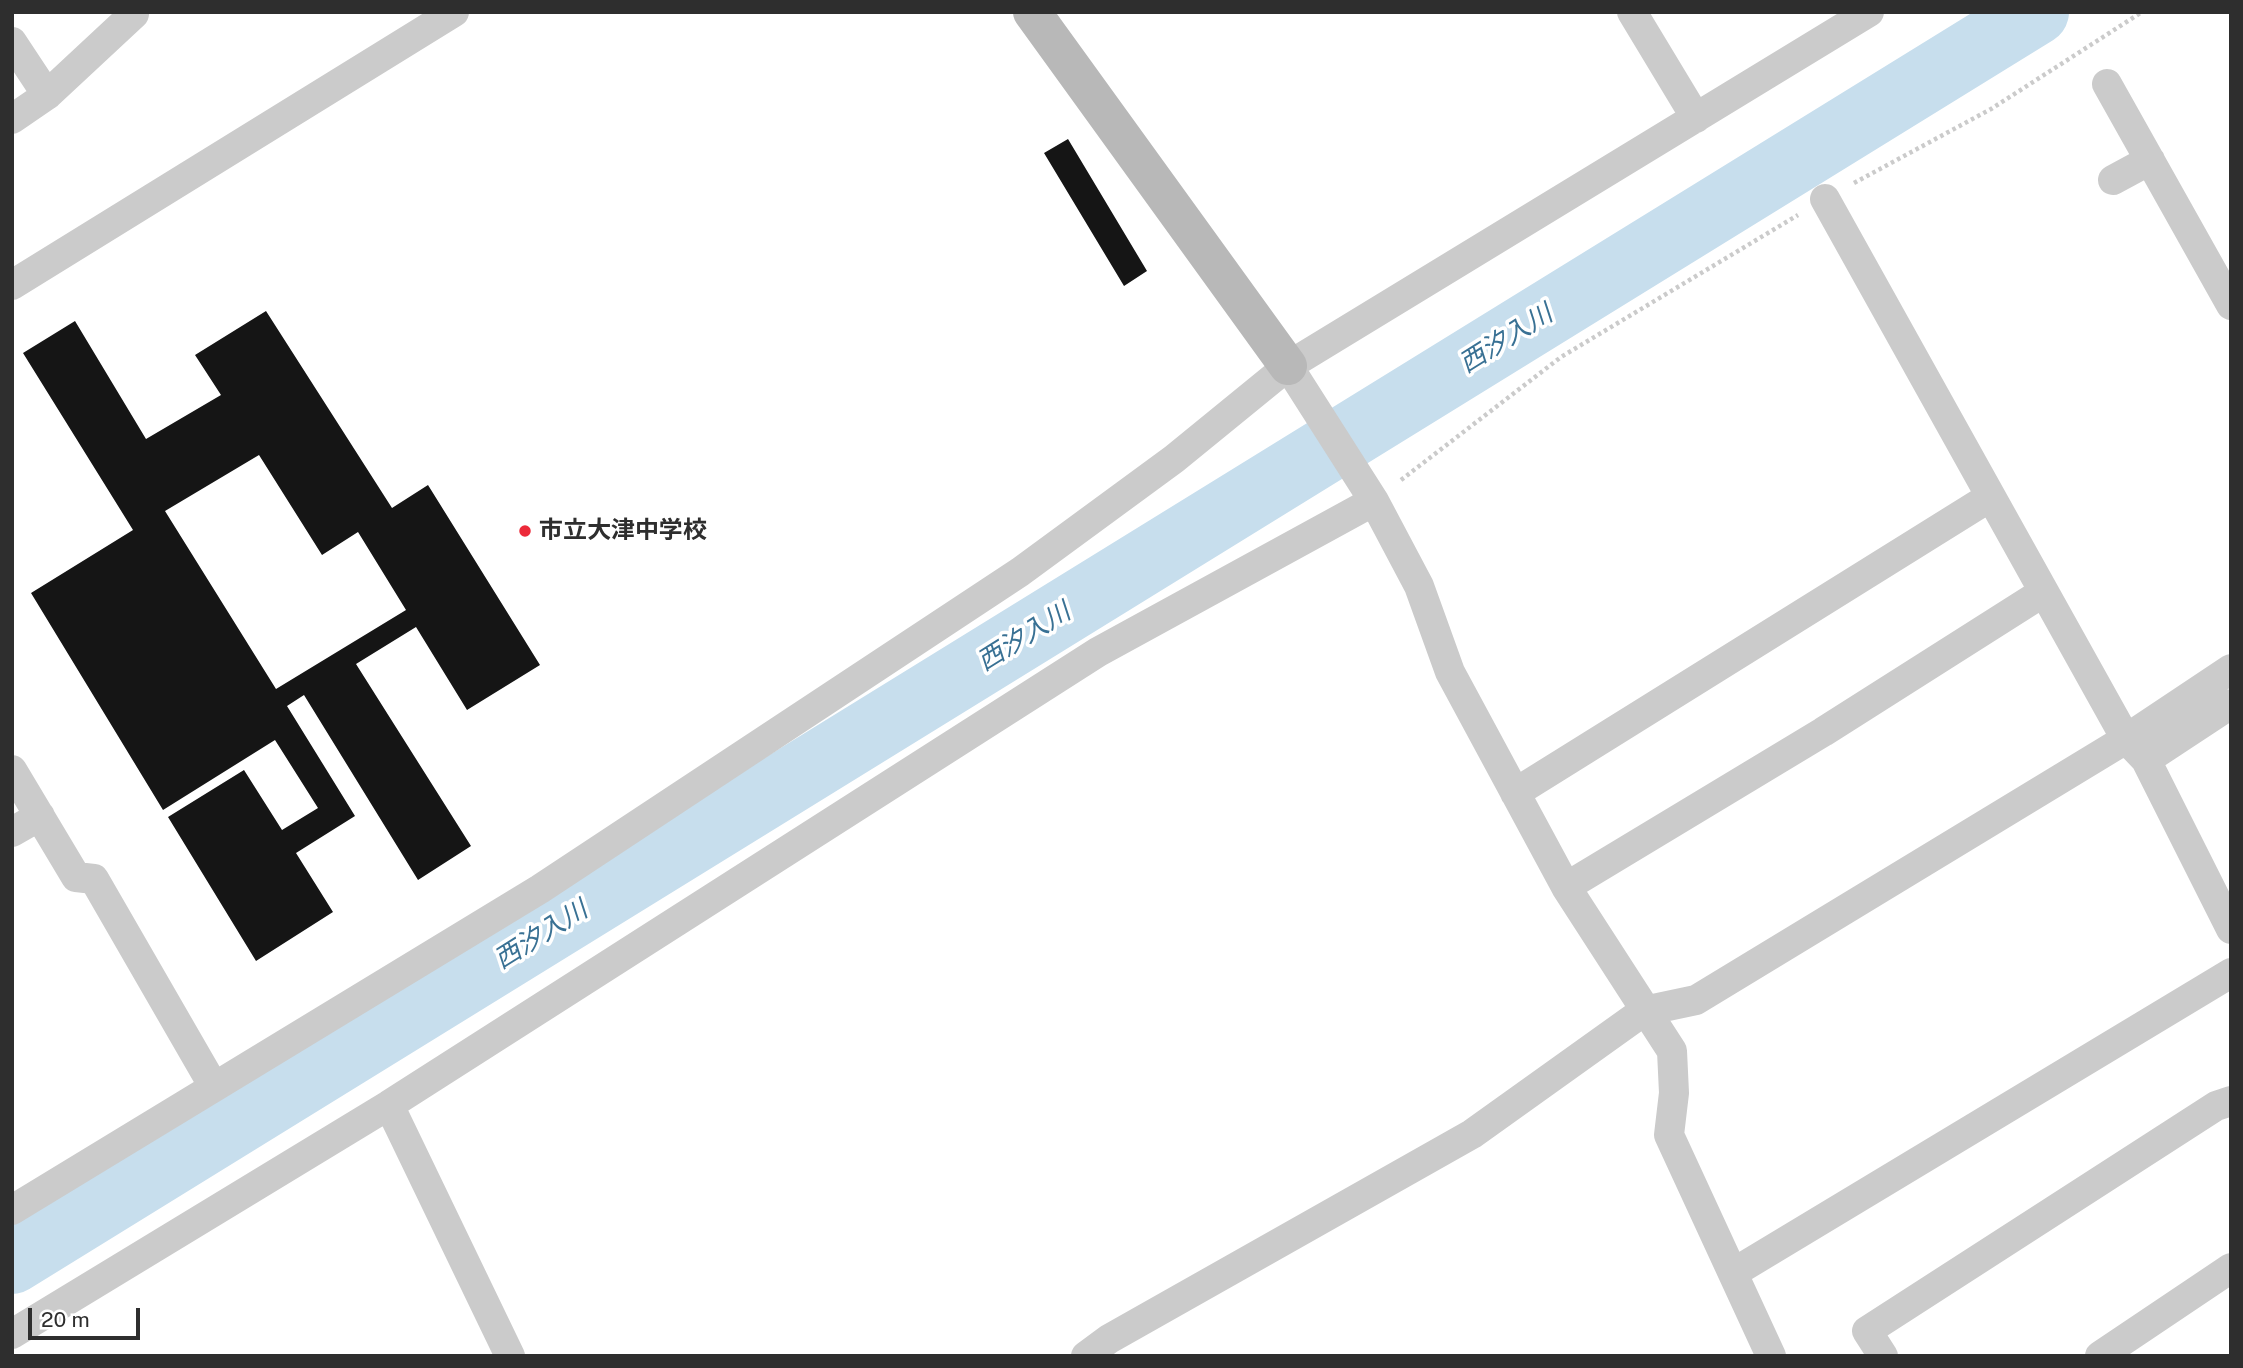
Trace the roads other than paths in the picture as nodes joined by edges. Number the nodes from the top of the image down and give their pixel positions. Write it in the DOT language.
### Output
graph roads {
  1 [pos="454,12"];
  2 [pos="1032,12"];
  3 [pos="1632,12"];
  4 [pos="1869,12"];
  5 [pos="134,13"];
  6 [pos="12,42"];
  7 [pos="2108,84"];
  8 [pos="47,95"];
  9 [pos="1696,118"];
  10 [pos="12,119"];
  11 [pos="2150,159"];
  12 [pos="2113,180"];
  13 [pos="1825,199"];
  14 [pos="12,285"];
  15 [pos="2231,305"];
  16 [pos="1288,366"];
  17 [pos="1990,497"];
  18 [pos="1374,500"];
  19 [pos="2042,593"];
  20 [pos="2231,668"];
  21 [pos="2231,704"];
  22 [pos="2136,750"];
  23 [pos="12,770"];
  24 [pos="1515,793"];
  25 [pos="40,816"];
  26 [pos="12,832"];
  27 [pos="2222,886"];
  28 [pos="1566,887"];
  29 [pos="2231,929"];
  30 [pos="2231,973"];
  31 [pos="1644,1011"];
  32 [pos="214,1087"];
  33 [pos="2231,1101"];
  34 [pos="389,1105"];
  35 [pos="12,1210"];
  36 [pos="2231,1268"];
  37 [pos="1733,1273"];
  38 [pos="12,1334"];
  39 [pos="1103,1350"];
  40 [pos="510,1356"];
  41 [pos="1771,1356"];
  42 [pos="1883,1356"];
  43 [pos="2100,1356"];
  1 -- 14 [label="street"];
  2 -- 16 [label="street"];
  3 -- 9 [label="street"];
  4 -- 9 [label="street"];
  5 -- 8 [label="street"];
  6 -- 8 [label="street"];
  7 -- 11 [label="street"];
  8 -- 10 [label="street"];
  9 -- 16 [label="street"];
  11 -- 12 [label="street"];
  11 -- 15 [label="street"];
  13 -- 17 [label="street"];
  16 -- 18 [label="street"];
  16 -- 32 [label="street"];
  17 -- 19 [label="street"];
  17 -- 24 [label="street"];
  18 -- 24 [label="street"];
  18 -- 34 [label="street"];
  19 -- 22 [label="street"];
  19 -- 28 [label="street"];
  20 -- 22 [label="street"];
  21 -- 22 [label="street"];
  22 -- 27 [label="street"];
  22 -- 31 [label="street"];
  23 -- 25 [label="street"];
  24 -- 28 [label="street"];
  25 -- 26 [label="street"];
  25 -- 32 [label="street"];
  27 -- 29 [label="street"];
  28 -- 31 [label="street"];
  30 -- 37 [label="street"];
  31 -- 37 [label="street"];
  31 -- 39 [label="street"];
  32 -- 35 [label="street"];
  33 -- 42 [label="street"];
  34 -- 38 [label="street"];
  34 -- 40 [label="street"];
  36 -- 43 [label="street"];
  37 -- 41 [label="street"];
}
